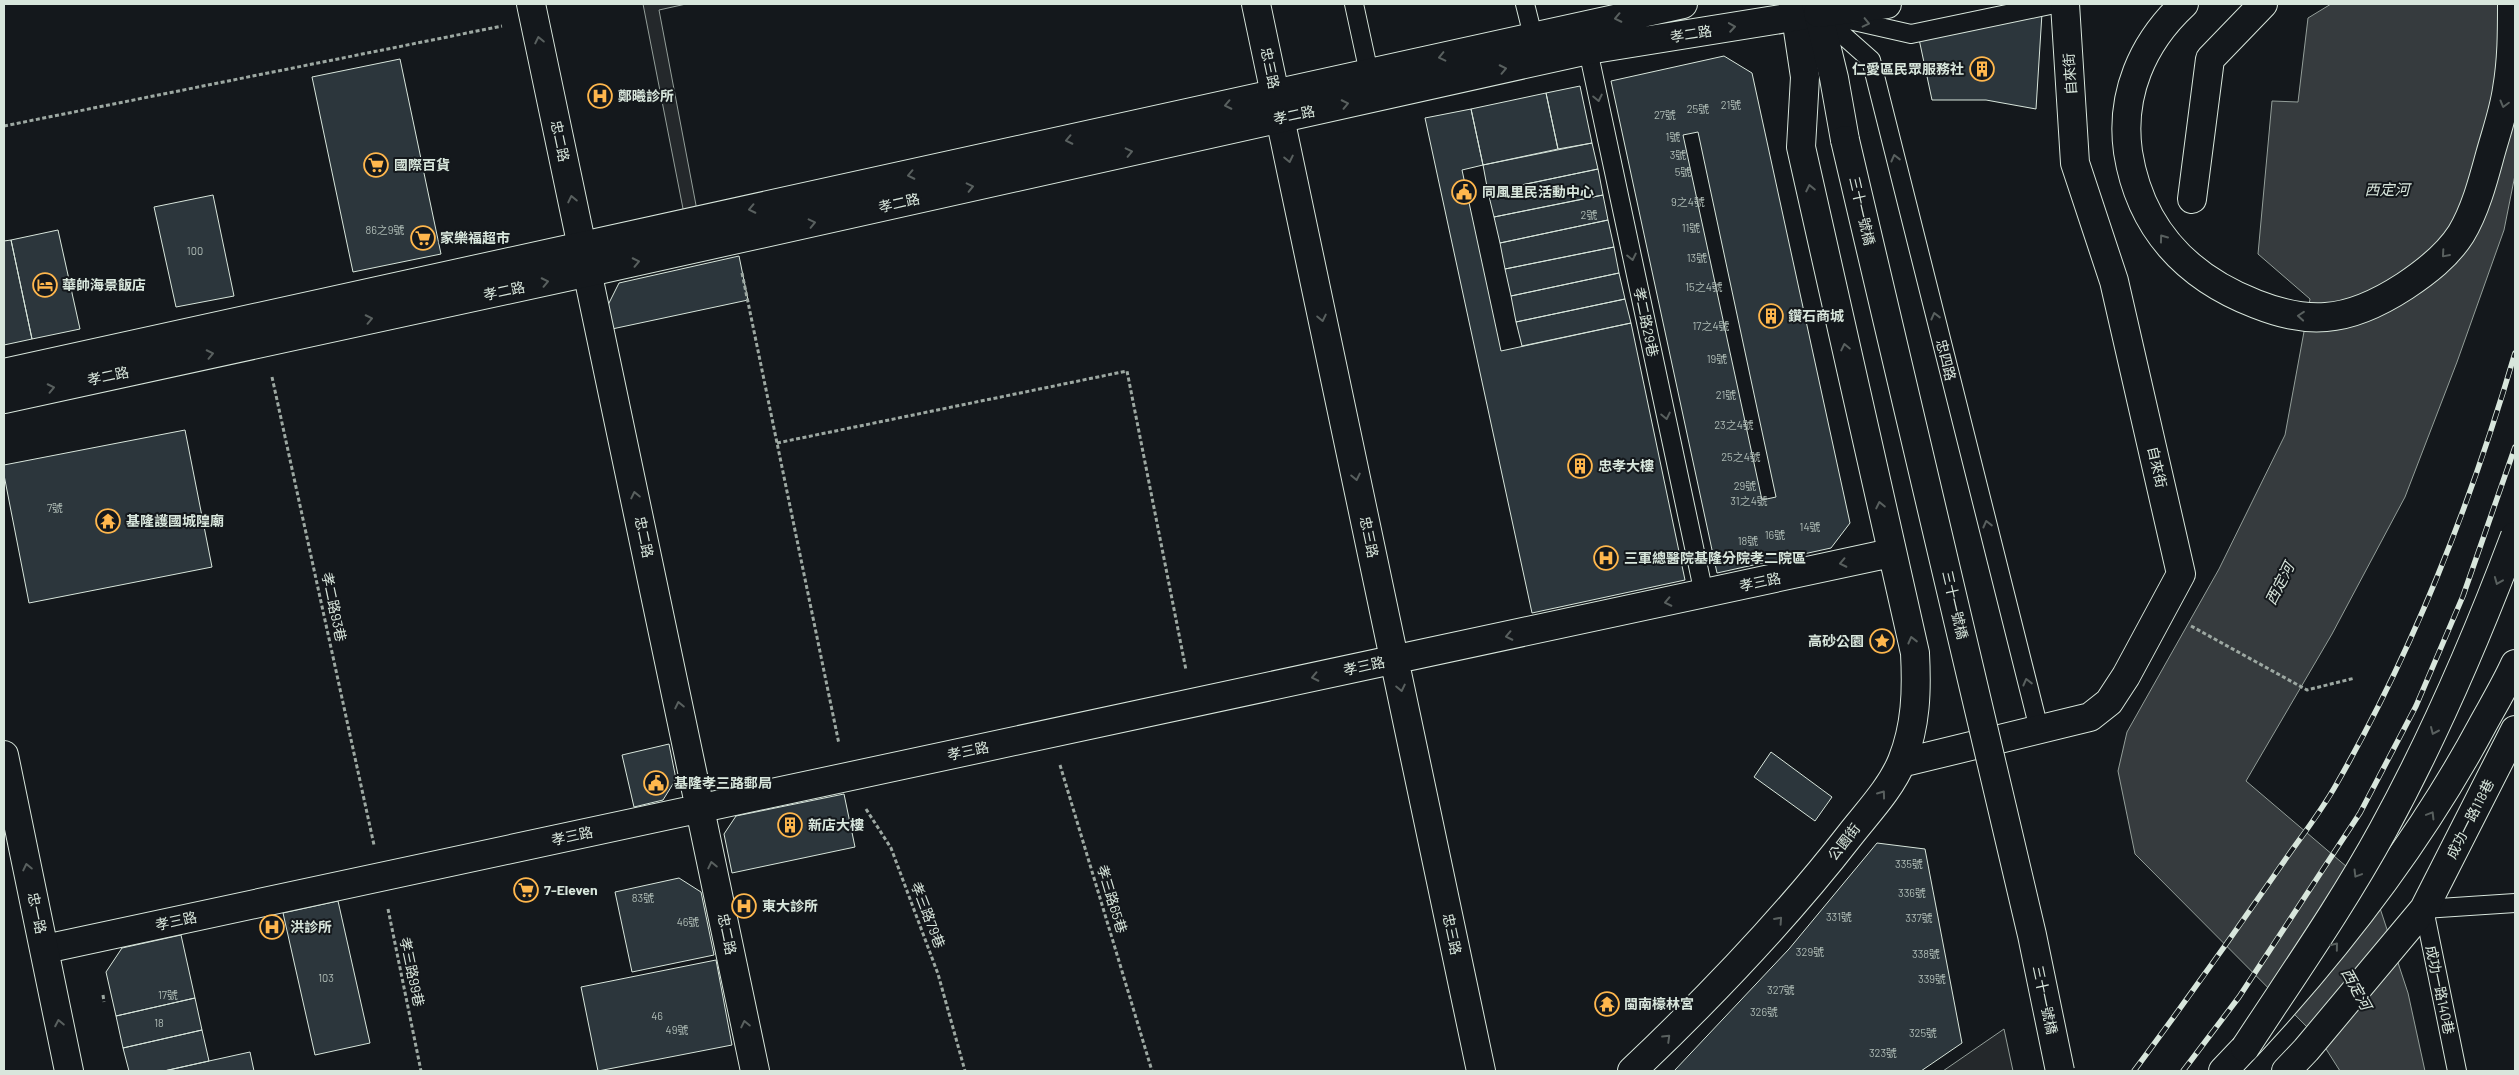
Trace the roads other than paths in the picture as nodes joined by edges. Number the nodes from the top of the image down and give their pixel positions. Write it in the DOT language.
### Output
graph roads {
  1 [pos="1256,4"];
  2 [pos="1354,4"];
  3 [pos="1525,4"];
  4 [pos="1683,4"];
  5 [pos="1886,4"];
  6 [pos="2055,4"];
  7 [pos="2065,4"];
  8 [pos="2184,4"];
  9 [pos="2264,4"];
  10 [pos="2512,4"];
  11 [pos="1810,11"];
  12 [pos="532,12"];
  13 [pos="1532,36"];
  14 [pos="1588,50"];
  15 [pos="1369,74"];
  16 [pos="1278,106"];
  17 [pos="2192,199"];
  18 [pos="586,260"];
  19 [pos="4,374"];
  20 [pos="4,399"];
  21 [pos="2515,536"];
  22 [pos="1891,553"];
  23 [pos="1704,594"];
  24 [pos="1395,660"];
  25 [pos="2515,664"];
  26 [pos="2038,729"];
  27 [pos="2515,730"];
  28 [pos="4,756"];
  29 [pos="1901,763"];
  30 [pos="700,809"];
  31 [pos="2515,903"];
  32 [pos="2424,909"];
  33 [pos="45,949"];
  34 [pos="2245,1048"];
  35 [pos="69,1071"];
  36 [pos="756,1071"];
  37 [pos="1481,1071"];
  38 [pos="1632,1071"];
  39 [pos="2060,1071"];
  40 [pos="2223,1071"];
  41 [pos="2286,1071"];
  42 [pos="2457,1071"];
  1 -- 16 [label="main road, 忠三路"];
  2 -- 15 [label="lane"];
  3 -- 13 [label="lane"];
  4 -- 13 [label="main road, one-way"];
  5 -- 11 [label="main road, 孝二路"];
  11 -- 6 [label="lane, one-way"];
  7 -- 26 [label="main road, 自來街"];
  10 -- 8 [label="main road, one-way"];
  9 -- 17 [label="main road"];
  14 -- 11 [label="main road, 孝二路, one-way"];
  22 -- 11 [label="main road, one-way"];
  26 -- 11 [label="lane, 忠四路, one-way"];
  11 -- 39 [label="main road, 三十一號橋, bridge"];
  18 -- 12 [label="main road, 忠二路, one-way"];
  13 -- 15 [label="main road, one-way"];
  16 -- 14 [label="main road, 孝二路, one-way"];
  14 -- 23 [label="lane, 孝二路29巷, one-way"];
  15 -- 16 [label="main road"];
  16 -- 18 [label="main road, 孝二路, one-way"];
  18 -- 16 [label="main road, 孝二路, one-way"];
  16 -- 24 [label="main road, 忠三路, one-way"];
  18 -- 19 [label="main road, 孝二路"];
  20 -- 18 [label="main road, 孝二路, one-way"];
  30 -- 18 [label="main road, 忠二路, one-way"];
  21 -- 34 [label="main road, one-way, bridge"];
  22 -- 23 [label="main road, 孝三路, one-way"];
  29 -- 22 [label="main road, 公園街, one-way"];
  23 -- 24 [label="main road, 孝三路, one-way"];
  24 -- 30 [label="main road, 孝三路, one-way"];
  24 -- 37 [label="main road, 忠三路, one-way"];
  34 -- 25 [label="main road, one-way, bridge"];
  26 -- 29 [label="main road, 自來街"];
  27 -- 32 [label="main road, 成功一路118巷"];
  33 -- 28 [label="main road, 忠一路, one-way"];
  38 -- 29 [label="main road, 公園街, one-way"];
  30 -- 33 [label="main road, 孝三路"];
  36 -- 30 [label="main road, 忠二路, one-way"];
  31 -- 32 [label="lane"];
  32 -- 41 [label="main road, 成功一路118巷"];
  32 -- 42 [label="lane, 成功一路140巷"];
  35 -- 33 [label="main road, 忠一路, one-way"];
  34 -- 40 [label="main road"];
}
